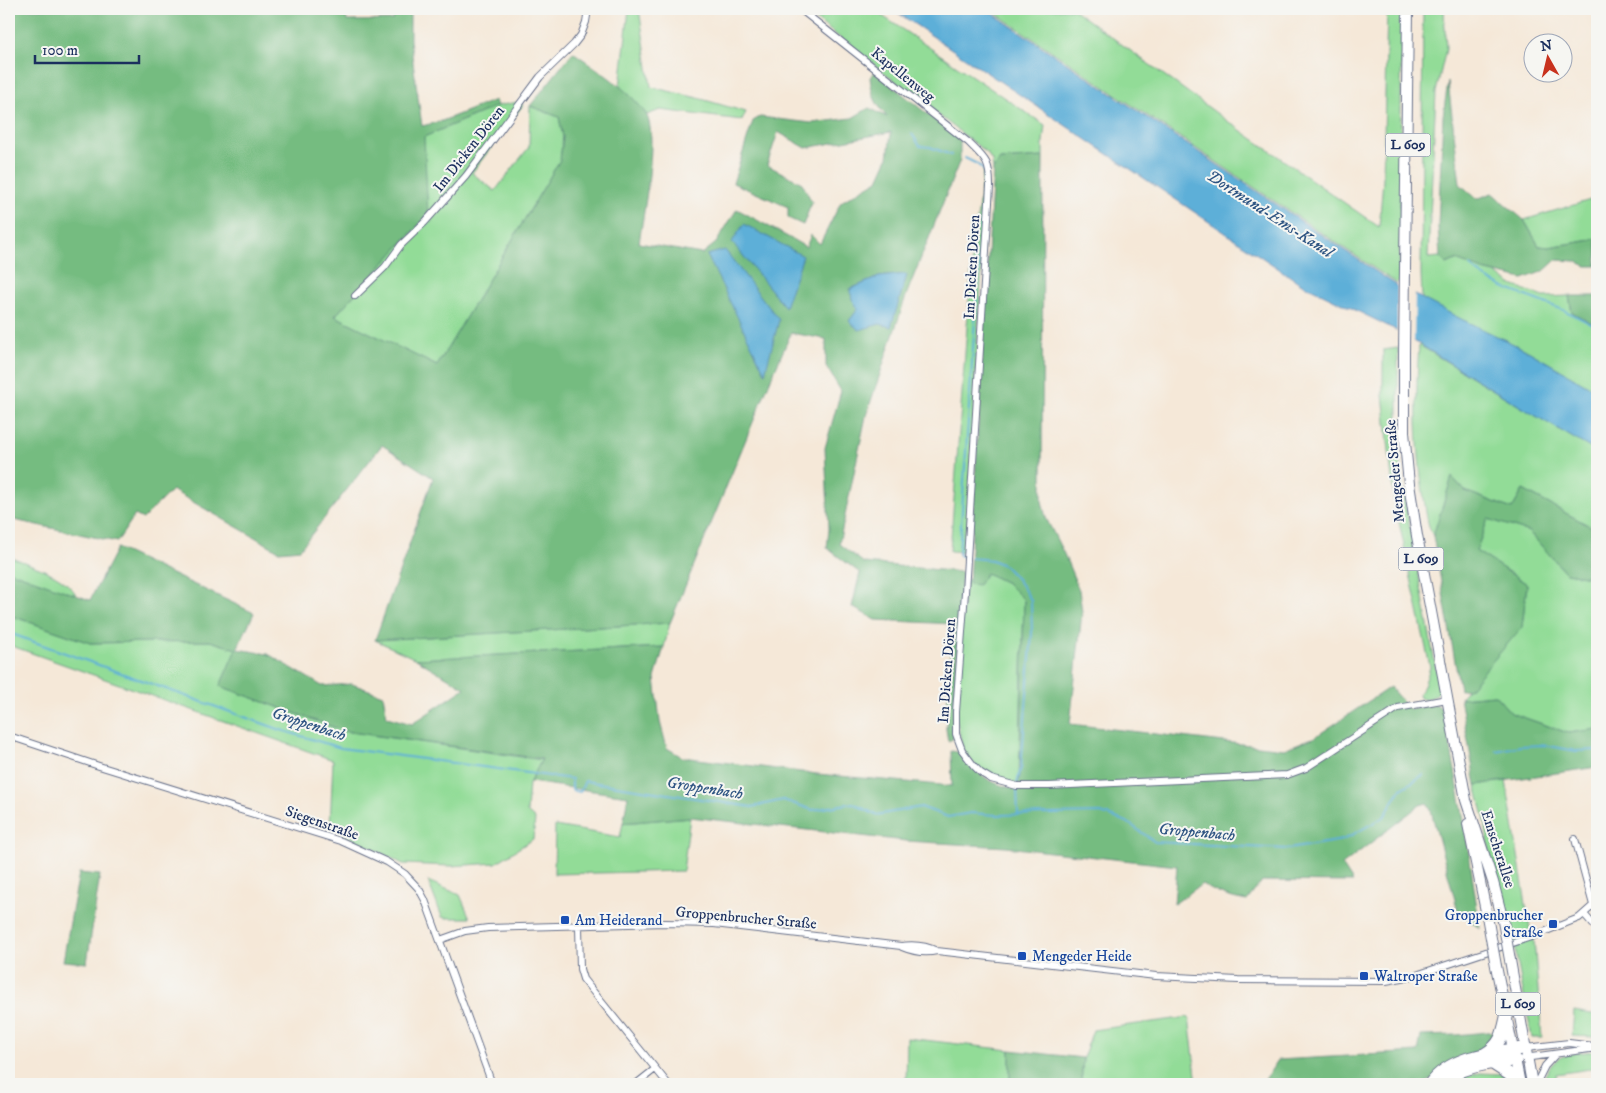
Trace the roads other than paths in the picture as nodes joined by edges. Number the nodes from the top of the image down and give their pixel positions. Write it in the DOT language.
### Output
graph roads {
  1 [pos="588,9"];
  2 [pos="800,9"];
  3 [pos="1408,9"];
  4 [pos="988,164"];
  5 [pos="355,296"];
  6 [pos="1447,699"];
  7 [pos="9,736"];
  8 [pos="1461,771"];
  9 [pos="1466,800"];
  10 [pos="1574,839"];
  11 [pos="1595,903"];
  12 [pos="1584,914"];
  13 [pos="579,926"];
  14 [pos="1597,929"];
  15 [pos="440,940"];
  16 [pos="1507,1015"];
  17 [pos="1597,1047"];
  18 [pos="1521,1054"];
  19 [pos="1556,1054"];
  20 [pos="1487,1059"];
  21 [pos="655,1069"];
  22 [pos="492,1084"];
  23 [pos="636,1084"];
  24 [pos="668,1084"];
  25 [pos="1430,1084"];
  26 [pos="1442,1084"];
  27 [pos="1519,1084"];
  28 [pos="1532,1084"];
  29 [pos="1536,1084"];
  1 -- 5 [label="street, Im Dicken Dören"];
  2 -- 4 [label="street, Kapellenweg"];
  3 -- 6 [label="main road, Mengeder Straße / L 609"];
  4 -- 6 [label="street, Im Dicken Dören"];
  6 -- 8 [label="main road, Mengeder Straße / L 609"];
  7 -- 15 [label="street, Siegenstraße"];
  8 -- 9 [label="main road, Emscherallee / L 609"];
  9 -- 16 [label="main road, Emscherallee / L 609, bridge"];
  9 -- 18 [label="main road, Emscherallee / L 609, bridge"];
  10 -- 11 [label="street, Groppenbrucher Straße"];
  11 -- 12 [label="street, Groppenbrucher Straße"];
  12 -- 13 [label="street, Groppenbrucher Straße"];
  12 -- 14 [label="street"];
  13 -- 15 [label="street, Groppenbrucher Straße"];
  13 -- 21 [label="street"];
  15 -- 22 [label="street, Siegenstraße"];
  16 -- 18 [label="main road, Emscherallee / L 609"];
  16 -- 20 [label="highway"];
  17 -- 18 [label="street"];
  17 -- 19 [label="street"];
  18 -- 19 [label="street"];
  18 -- 20 [label="highway"];
  18 -- 27 [label="main road, Emscherallee / L 609"];
  18 -- 28 [label="main road, Emscherallee / L 609"];
  19 -- 29 [label="street"];
  20 -- 25 [label="highway"];
  20 -- 26 [label="highway"];
  20 -- 27 [label="highway"];
  21 -- 23 [label="street"];
  21 -- 24 [label="street"];
}
